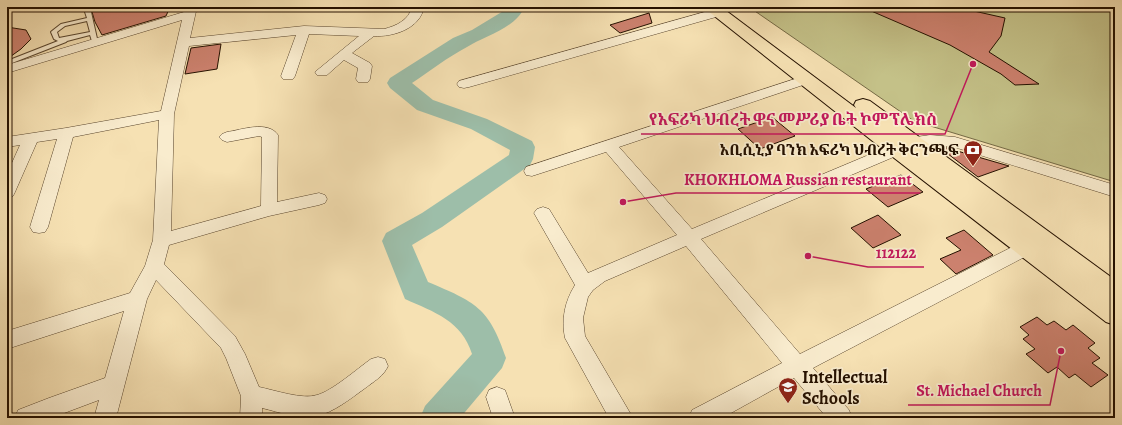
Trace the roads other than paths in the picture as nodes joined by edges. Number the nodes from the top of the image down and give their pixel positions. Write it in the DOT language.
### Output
graph roads {
  1 [pos="418,7"];
  2 [pos="190,10"];
  3 [pos="88,12"];
  4 [pos="725,12"];
  5 [pos="89,19"];
  6 [pos="304,30"];
  7 [pos="370,34"];
  8 [pos="94,38"];
  9 [pos="67,40"];
  10 [pos="183,43"];
  11 [pos="343,54"];
  12 [pos="7,63"];
  13 [pos="7,69"];
  14 [pos="322,72"];
  15 [pos="288,76"];
  16 [pos="363,79"];
  17 [pos="807,79"];
  18 [pos="464,84"];
  19 [pos="168,114"];
  20 [pos="66,134"];
  21 [pos="227,137"];
  22 [pos="31,138"];
  23 [pos="7,142"];
  24 [pos="609,145"];
  25 [pos="905,146"];
  26 [pos="532,171"];
  27 [pos="1115,191"];
  28 [pos="7,192"];
  29 [pos="319,199"];
  30 [pos="269,210"];
  31 [pos="543,213"];
  32 [pos="39,227"];
  33 [pos="689,237"];
  34 [pos="162,240"];
  35 [pos="1028,247"];
  36 [pos="154,266"];
  37 [pos="586,285"];
  38 [pos="1115,293"];
  39 [pos="137,299"];
  40 [pos="1115,314"];
  41 [pos="7,340"];
  42 [pos="378,366"];
  43 [pos="797,366"];
  44 [pos="114,385"];
  45 [pos="252,396"];
  46 [pos="497,397"];
  47 [pos="26,418"];
  48 [pos="105,418"];
  49 [pos="251,418"];
  50 [pos="504,418"];
  51 [pos="622,418"];
  52 [pos="700,418"];
  53 [pos="841,418"];
  1 -- 7 [label="street"];
  2 -- 8 [label="street"];
  2 -- 10 [label="street"];
  3 -- 5 [label="lane"];
  4 -- 17 [label="main road"];
  4 -- 18 [label="street"];
  4 -- 25 [label="main road"];
  5 -- 8 [label="lane"];
  5 -- 9 [label="lane"];
  6 -- 7 [label="street"];
  6 -- 10 [label="street"];
  6 -- 15 [label="street"];
  7 -- 11 [label="street"];
  8 -- 9 [label="lane"];
  8 -- 13 [label="street"];
  9 -- 12 [label="lane"];
  10 -- 19 [label="street"];
  11 -- 14 [label="street"];
  11 -- 16 [label="street"];
  17 -- 24 [label="street"];
  17 -- 25 [label="main road"];
  19 -- 20 [label="street"];
  19 -- 34 [label="street"];
  20 -- 22 [label="street"];
  20 -- 32 [label="street"];
  21 -- 30 [label="street"];
  22 -- 23 [label="street"];
  22 -- 28 [label="street"];
  24 -- 26 [label="street"];
  24 -- 33 [label="street"];
  25 -- 27 [label="street"];
  25 -- 33 [label="street"];
  25 -- 35 [label="main road"];
  25 -- 38 [label="main road"];
  29 -- 30 [label="street"];
  30 -- 34 [label="street"];
  31 -- 37 [label="street"];
  33 -- 37 [label="street"];
  33 -- 43 [label="street"];
  34 -- 36 [label="street"];
  35 -- 40 [label="main road"];
  35 -- 43 [label="street"];
  36 -- 39 [label="street"];
  36 -- 45 [label="street"];
  37 -- 51 [label="street"];
  39 -- 41 [label="street"];
  39 -- 44 [label="street"];
  42 -- 45 [label="street"];
  43 -- 52 [label="street"];
  43 -- 53 [label="street"];
  44 -- 47 [label="street"];
  44 -- 48 [label="street"];
  45 -- 49 [label="street"];
  46 -- 50 [label="street"];
}
